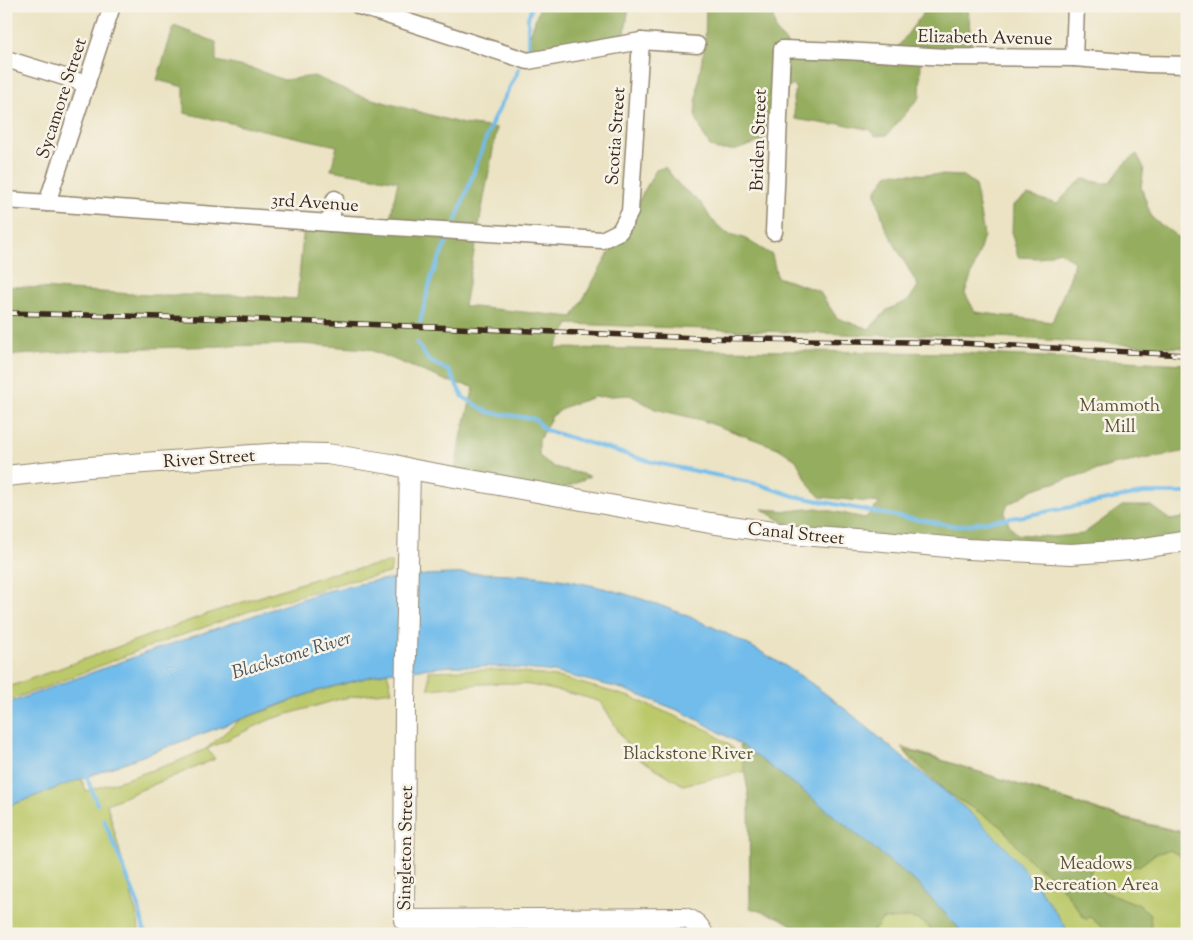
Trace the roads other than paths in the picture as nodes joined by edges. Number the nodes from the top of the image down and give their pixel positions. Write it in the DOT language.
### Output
graph roads {
  1 [pos="112,6"];
  2 [pos="359,6"];
  3 [pos="1076,6"];
  4 [pos="641,41"];
  5 [pos="697,45"];
  6 [pos="782,49"];
  7 [pos="1074,58"];
  8 [pos="6,59"];
  9 [pos="1187,65"];
  10 [pos="87,84"];
  11 [pos="335,199"];
  12 [pos="6,200"];
  13 [pos="47,203"];
  14 [pos="330,223"];
  15 [pos="620,231"];
  16 [pos="774,232"];
  17 [pos="410,469"];
  18 [pos="6,476"];
  19 [pos="1187,541"];
  20 [pos="703,934"];
  1 -- 10 [label="street, Sycamore Street"];
  2 -- 4 [label="street"];
  3 -- 7 [label="street"];
  4 -- 5 [label="street"];
  4 -- 15 [label="street, Scotia Street"];
  6 -- 7 [label="street, Elizabeth Avenue"];
  6 -- 16 [label="street, Briden Street"];
  7 -- 9 [label="street, Elizabeth Avenue"];
  8 -- 10 [label="street"];
  10 -- 13 [label="street, Sycamore Street"];
  11 -- 14 [label="street"];
  12 -- 13 [label="street, 3rd Avenue"];
  13 -- 14 [label="street, 3rd Avenue"];
  14 -- 15 [label="street, 3rd Avenue"];
  17 -- 18 [label="street, River Street"];
  17 -- 19 [label="street, Canal Street"];
  17 -- 20 [label="street, Singleton Street"];
}
